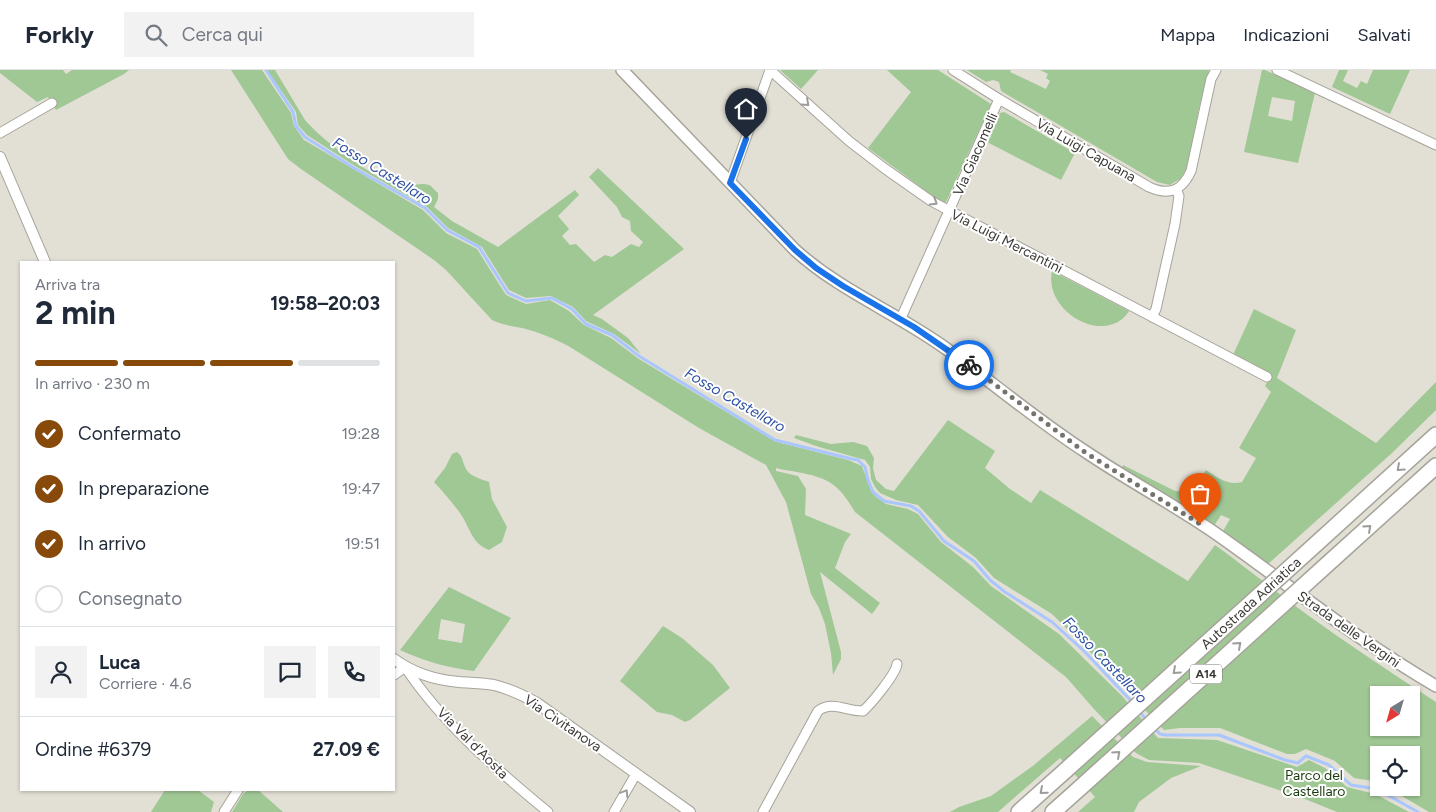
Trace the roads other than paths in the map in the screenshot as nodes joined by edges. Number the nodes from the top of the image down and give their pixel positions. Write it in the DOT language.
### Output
graph roads {
  1 [pos="622,70"];
  2 [pos="770,70"];
  3 [pos="953,70"];
  4 [pos="1216,70"];
  5 [pos="1277,70"];
  6 [pos="999,99"];
  7 [pos="52,103"];
  8 [pos="0,133"];
  9 [pos="1436,145"];
  10 [pos="0,157"];
  11 [pos="730,183"];
  12 [pos="1176,189"];
  13 [pos="949,211"];
  14 [pos="45,261"];
  15 [pos="1152,317"];
  16 [pos="901,318"];
  17 [pos="1267,377"];
  18 [pos="1436,435"];
  19 [pos="1436,466"];
  20 [pos="395,660"];
  21 [pos="897,664"];
  22 [pos="405,667"];
  23 [pos="395,674"];
  24 [pos="1436,686"];
  25 [pos="636,774"];
  26 [pos="237,791"];
  27 [pos="224,812"];
  28 [pos="548,812"];
  29 [pos="614,812"];
  30 [pos="690,812"];
  31 [pos="763,812"];
  32 [pos="1019,812"];
  33 [pos="1053,812"];
  1 -- 11 [label="main road, Strada delle Vergini"];
  2 -- 11 [label="street"];
  2 -- 13 [label="street, Via Luigi Mercantini, one-way"];
  3 -- 6 [label="street, Via Luigi Capuana"];
  4 -- 12 [label="street"];
  5 -- 9 [label="street"];
  6 -- 12 [label="street, Via Luigi Capuana"];
  6 -- 13 [label="street, Via Giacomelli"];
  7 -- 8 [label="street"];
  10 -- 14 [label="street"];
  11 -- 16 [label="main road, Strada delle Vergini"];
  12 -- 15 [label="street"];
  13 -- 15 [label="street, Via Luigi Mercantini"];
  13 -- 16 [label="street, Via Giacomelli"];
  15 -- 17 [label="street, Via Luigi Mercantini"];
  16 -- 24 [label="main road, Strada delle Vergini"];
  18 -- 32 [label="highway, Autostrada Adriatica / A14, one-way, bridge"];
  33 -- 19 [label="highway, Autostrada Adriatica / A14, one-way, bridge"];
  20 -- 22 [label="street, Via Civitanova"];
  21 -- 31 [label="street"];
  22 -- 23 [label="street"];
  22 -- 25 [label="street, Via Civitanova"];
  22 -- 28 [label="street, Via Val d'Aosta"];
  29 -- 25 [label="street, one-way"];
  25 -- 30 [label="street, Via Civitanova"];
  26 -- 27 [label="street"];
}
